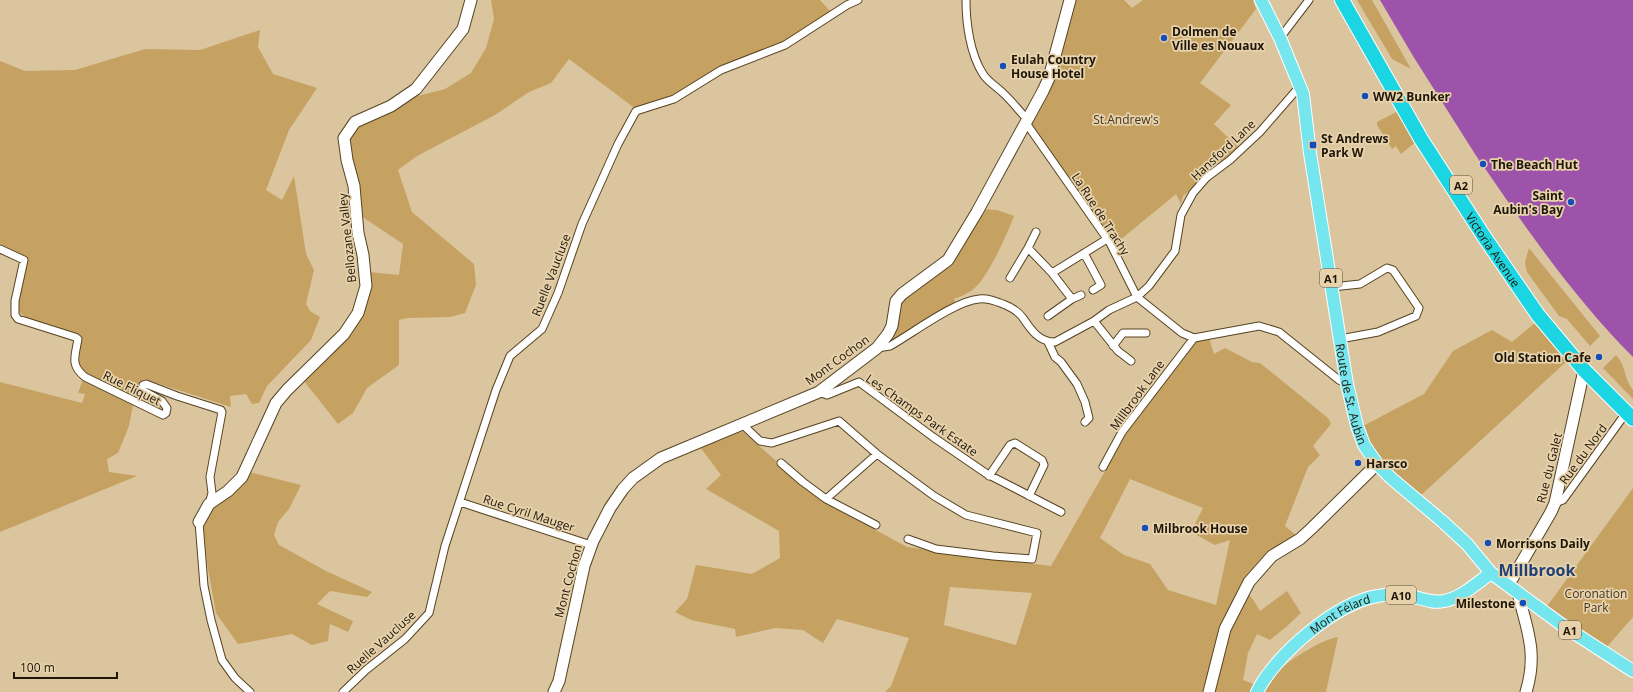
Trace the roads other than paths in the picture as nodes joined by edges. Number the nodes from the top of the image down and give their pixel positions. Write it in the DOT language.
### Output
graph roads {
  1 [pos="471,0"];
  2 [pos="858,0"];
  3 [pos="966,0"];
  4 [pos="1070,0"];
  5 [pos="1261,0"];
  6 [pos="1309,0"];
  7 [pos="1342,0"];
  8 [pos="1349,0"];
  9 [pos="1280,38"];
  10 [pos="1300,86"];
  11 [pos="1027,121"];
  12 [pos="1036,232"];
  13 [pos="1107,239"];
  14 [pos="1028,248"];
  15 [pos="0,249"];
  16 [pos="1084,253"];
  17 [pos="1052,273"];
  18 [pos="1010,278"];
  19 [pos="1332,287"];
  20 [pos="1093,290"];
  21 [pos="1081,295"];
  22 [pos="1137,297"];
  23 [pos="1072,299"];
  24 [pos="1048,316"];
  25 [pos="1094,321"];
  26 [pos="1146,333"];
  27 [pos="1194,338"];
  28 [pos="1340,339"];
  29 [pos="1048,342"];
  30 [pos="1113,346"];
  31 [pos="877,348"];
  32 [pos="1131,361"];
  33 [pos="1586,366"];
  34 [pos="1346,384"];
  35 [pos="819,392"];
  36 [pos="1631,413"];
  37 [pos="1085,422"];
  38 [pos="742,424"];
  39 [pos="877,454"];
  40 [pos="781,463"];
  41 [pos="1377,464"];
  42 [pos="1104,467"];
  43 [pos="989,476"];
  44 [pos="1029,496"];
  45 [pos="826,499"];
  46 [pos="460,502"];
  47 [pos="1555,503"];
  48 [pos="210,504"];
  49 [pos="1062,512"];
  50 [pos="199,522"];
  51 [pos="876,525"];
  52 [pos="908,539"];
  53 [pos="591,544"];
  54 [pos="1491,573"];
  55 [pos="1513,590"];
  56 [pos="1633,672"];
  57 [pos="250,692"];
  58 [pos="343,692"];
  59 [pos="554,692"];
  60 [pos="1209,692"];
  61 [pos="1257,692"];
  62 [pos="1526,692"];
  1 -- 48 [label="main road, Bellozane Valley"];
  2 -- 46 [label="street, Ruelle Vaucluse"];
  3 -- 11 [label="street"];
  4 -- 11 [label="main road, Mont Cochon"];
  5 -- 9 [label="main road, Route de St. Aubin / A1"];
  6 -- 9 [label="street"];
  7 -- 33 [label="highway, Victoria Avenue / A2"];
  8 -- 33 [label="highway, Victoria Avenue / A2"];
  9 -- 10 [label="main road, Route de St. Aubin / A1"];
  10 -- 19 [label="main road, Route de St. Aubin / A1"];
  10 -- 22 [label="street, Hansford Lane"];
  11 -- 13 [label="street, La Rue de Trachy"];
  11 -- 31 [label="main road, Mont Cochon"];
  12 -- 14 [label="street"];
  13 -- 16 [label="street"];
  13 -- 22 [label="street, La Rue de Trachy"];
  14 -- 17 [label="street"];
  14 -- 18 [label="street"];
  15 -- 48 [label="street, Rue Fliquet"];
  16 -- 17 [label="street"];
  16 -- 20 [label="street"];
  17 -- 23 [label="street"];
  19 -- 28 [label="main road, Route de St. Aubin / A1"];
  19 -- 28 [label="street"];
  21 -- 23 [label="street"];
  22 -- 25 [label="street, Hansford Lane"];
  22 -- 27 [label="street, La Rue de Trachy"];
  23 -- 24 [label="street"];
  25 -- 29 [label="street, Hansford Lane"];
  25 -- 30 [label="street"];
  26 -- 30 [label="street"];
  27 -- 34 [label="street"];
  27 -- 42 [label="street, Millbrook Lane"];
  28 -- 34 [label="main road, Route de St. Aubin / A1"];
  29 -- 31 [label="street"];
  29 -- 37 [label="street"];
  30 -- 32 [label="street"];
  31 -- 35 [label="main road, Mont Cochon"];
  33 -- 36 [label="highway, Victoria Avenue / A2"];
  33 -- 47 [label="main road, Rue du Galet"];
  34 -- 41 [label="main road, Route de St. Aubin / A1"];
  35 -- 38 [label="main road, Mont Cochon"];
  35 -- 43 [label="street, Les Champs Park Estate"];
  36 -- 47 [label="street, Rue du Nord"];
  38 -- 39 [label="street"];
  38 -- 53 [label="main road, Mont Cochon"];
  39 -- 45 [label="street"];
  39 -- 52 [label="street"];
  40 -- 45 [label="street"];
  41 -- 54 [label="main road, Route de St. Aubin / A1"];
  41 -- 60 [label="main road"];
  43 -- 44 [label="street, Les Champs Park Estate"];
  43 -- 44 [label="street"];
  44 -- 49 [label="street, Les Champs Park Estate"];
  45 -- 51 [label="street"];
  46 -- 53 [label="street, Rue Cyril Mauger"];
  46 -- 58 [label="street, Ruelle Vaucluse"];
  47 -- 55 [label="main road, Rue du Galet"];
  48 -- 50 [label="main road, Bellozane Valley"];
  50 -- 57 [label="street"];
  53 -- 59 [label="main road, Mont Cochon"];
  54 -- 55 [label="main road, Route de St. Aubin / A1"];
  54 -- 61 [label="main road, Mont Félard / A10"];
  55 -- 56 [label="main road, Route de St. Aubin / A1"];
  55 -- 62 [label="main road"];
}
